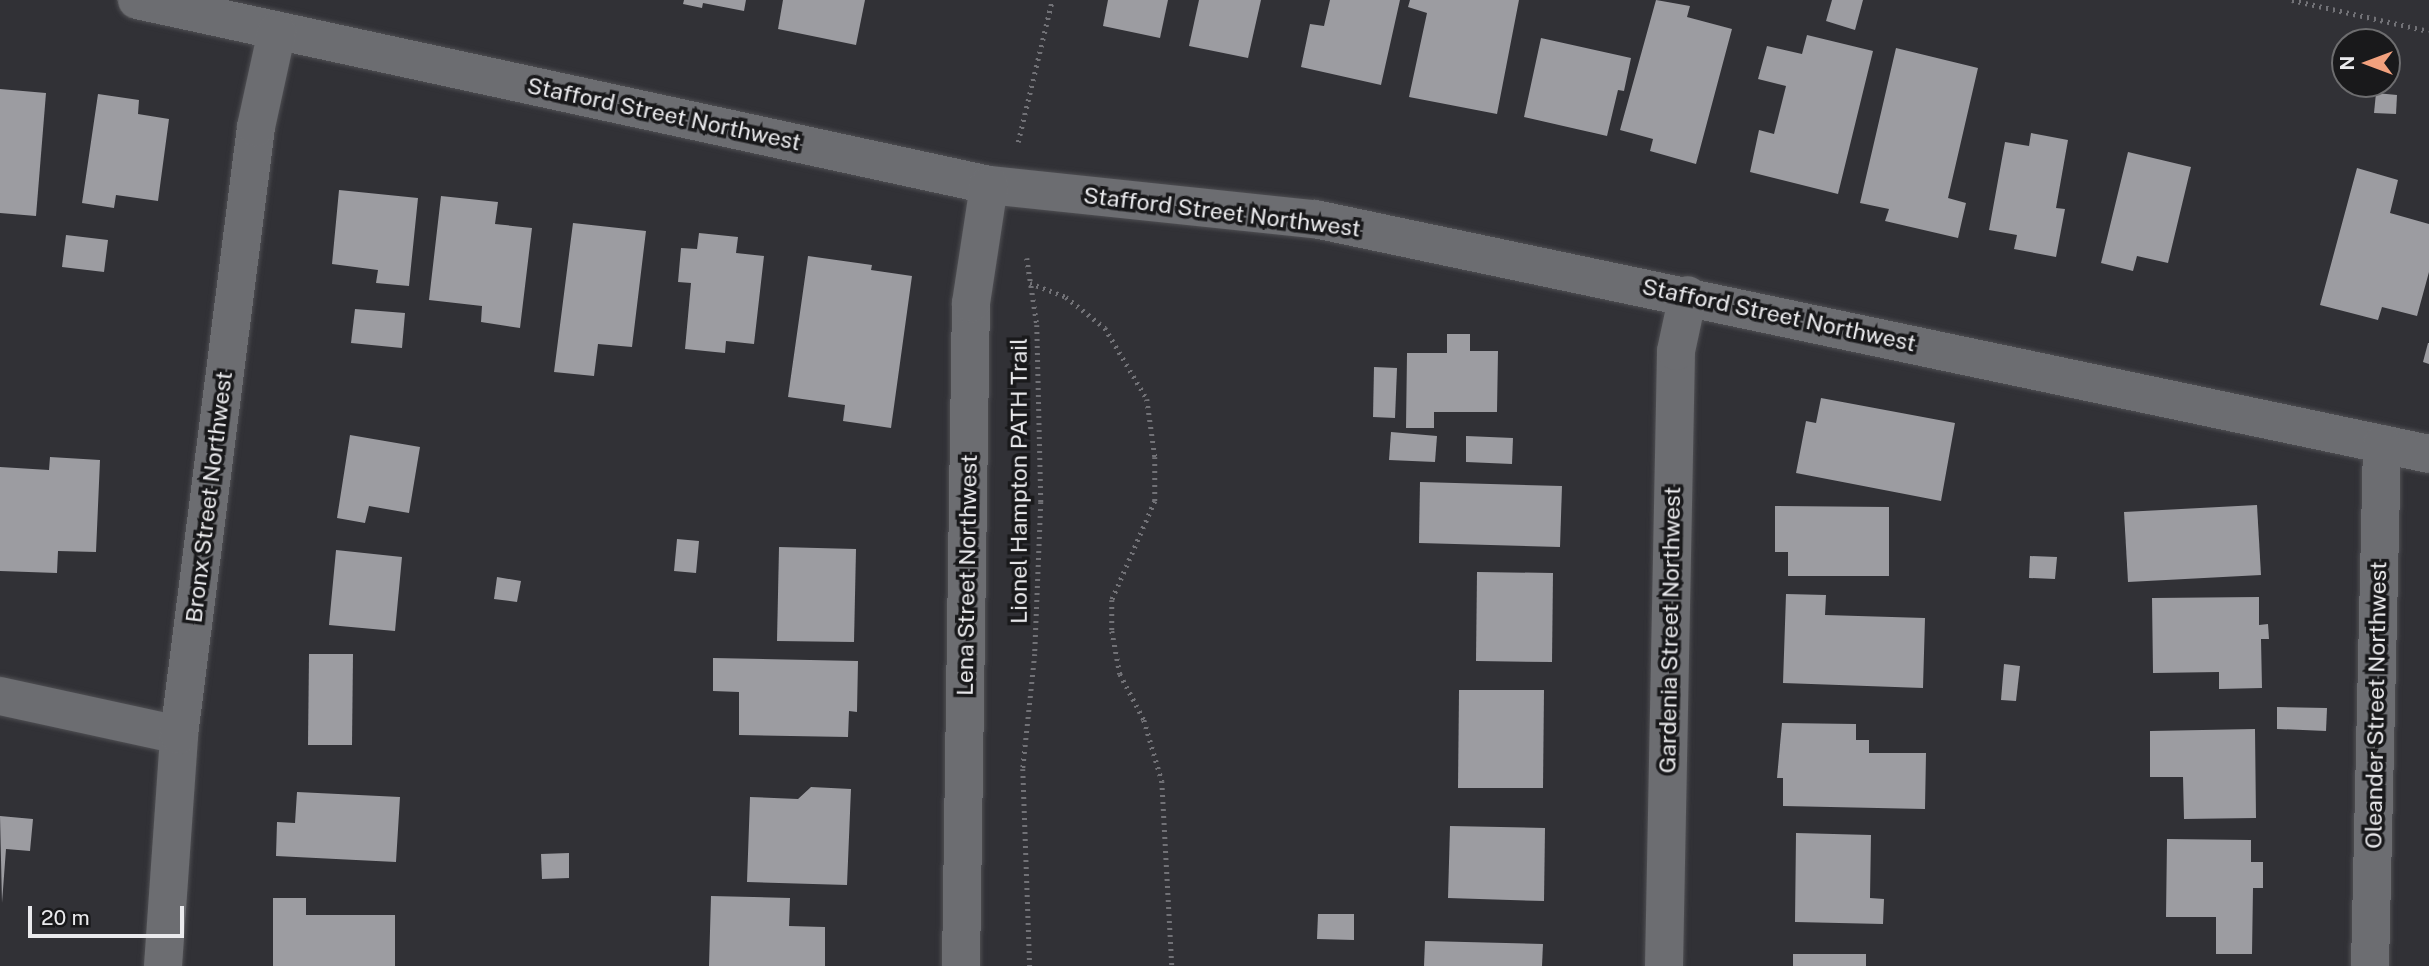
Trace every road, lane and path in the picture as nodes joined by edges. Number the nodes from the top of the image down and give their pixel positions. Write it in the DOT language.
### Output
graph roads {
  1 [pos="137,0"];
  2 [pos="1052,0"];
  3 [pos="2292,0"];
  4 [pos="277,31"];
  5 [pos="2429,31"];
  6 [pos="1005,186"];
  7 [pos="1030,283"];
  8 [pos="1688,295"];
  9 [pos="2382,444"];
  10 [pos="2429,454"];
  11 [pos="0,696"];
  12 [pos="179,734"];
  13 [pos="163,966"];
  14 [pos="961,966"];
  15 [pos="1030,966"];
  16 [pos="1172,966"];
  17 [pos="1664,966"];
  18 [pos="2370,966"];
  1 -- 4 [label="street, Stafford Street Northwest"];
  2 -- 6 [label="path, Lionel Hampton PATH Trail"];
  3 -- 5 [label="path"];
  4 -- 6 [label="street, Stafford Street Northwest"];
  4 -- 12 [label="street, Bronx Street Northwest"];
  6 -- 7 [label="path, Lionel Hampton PATH Trail"];
  6 -- 8 [label="street, Stafford Street Northwest"];
  6 -- 14 [label="street, Lena Street Northwest"];
  7 -- 15 [label="path, Lionel Hampton PATH Trail"];
  7 -- 16 [label="path"];
  8 -- 9 [label="street, Stafford Street Northwest"];
  8 -- 17 [label="street, Gardenia Street Northwest"];
  9 -- 10 [label="street, Stafford Street Northwest"];
  9 -- 18 [label="street, Oleander Street Northwest"];
  11 -- 12 [label="street"];
  12 -- 13 [label="street, Bronx Street Northwest"];
}
